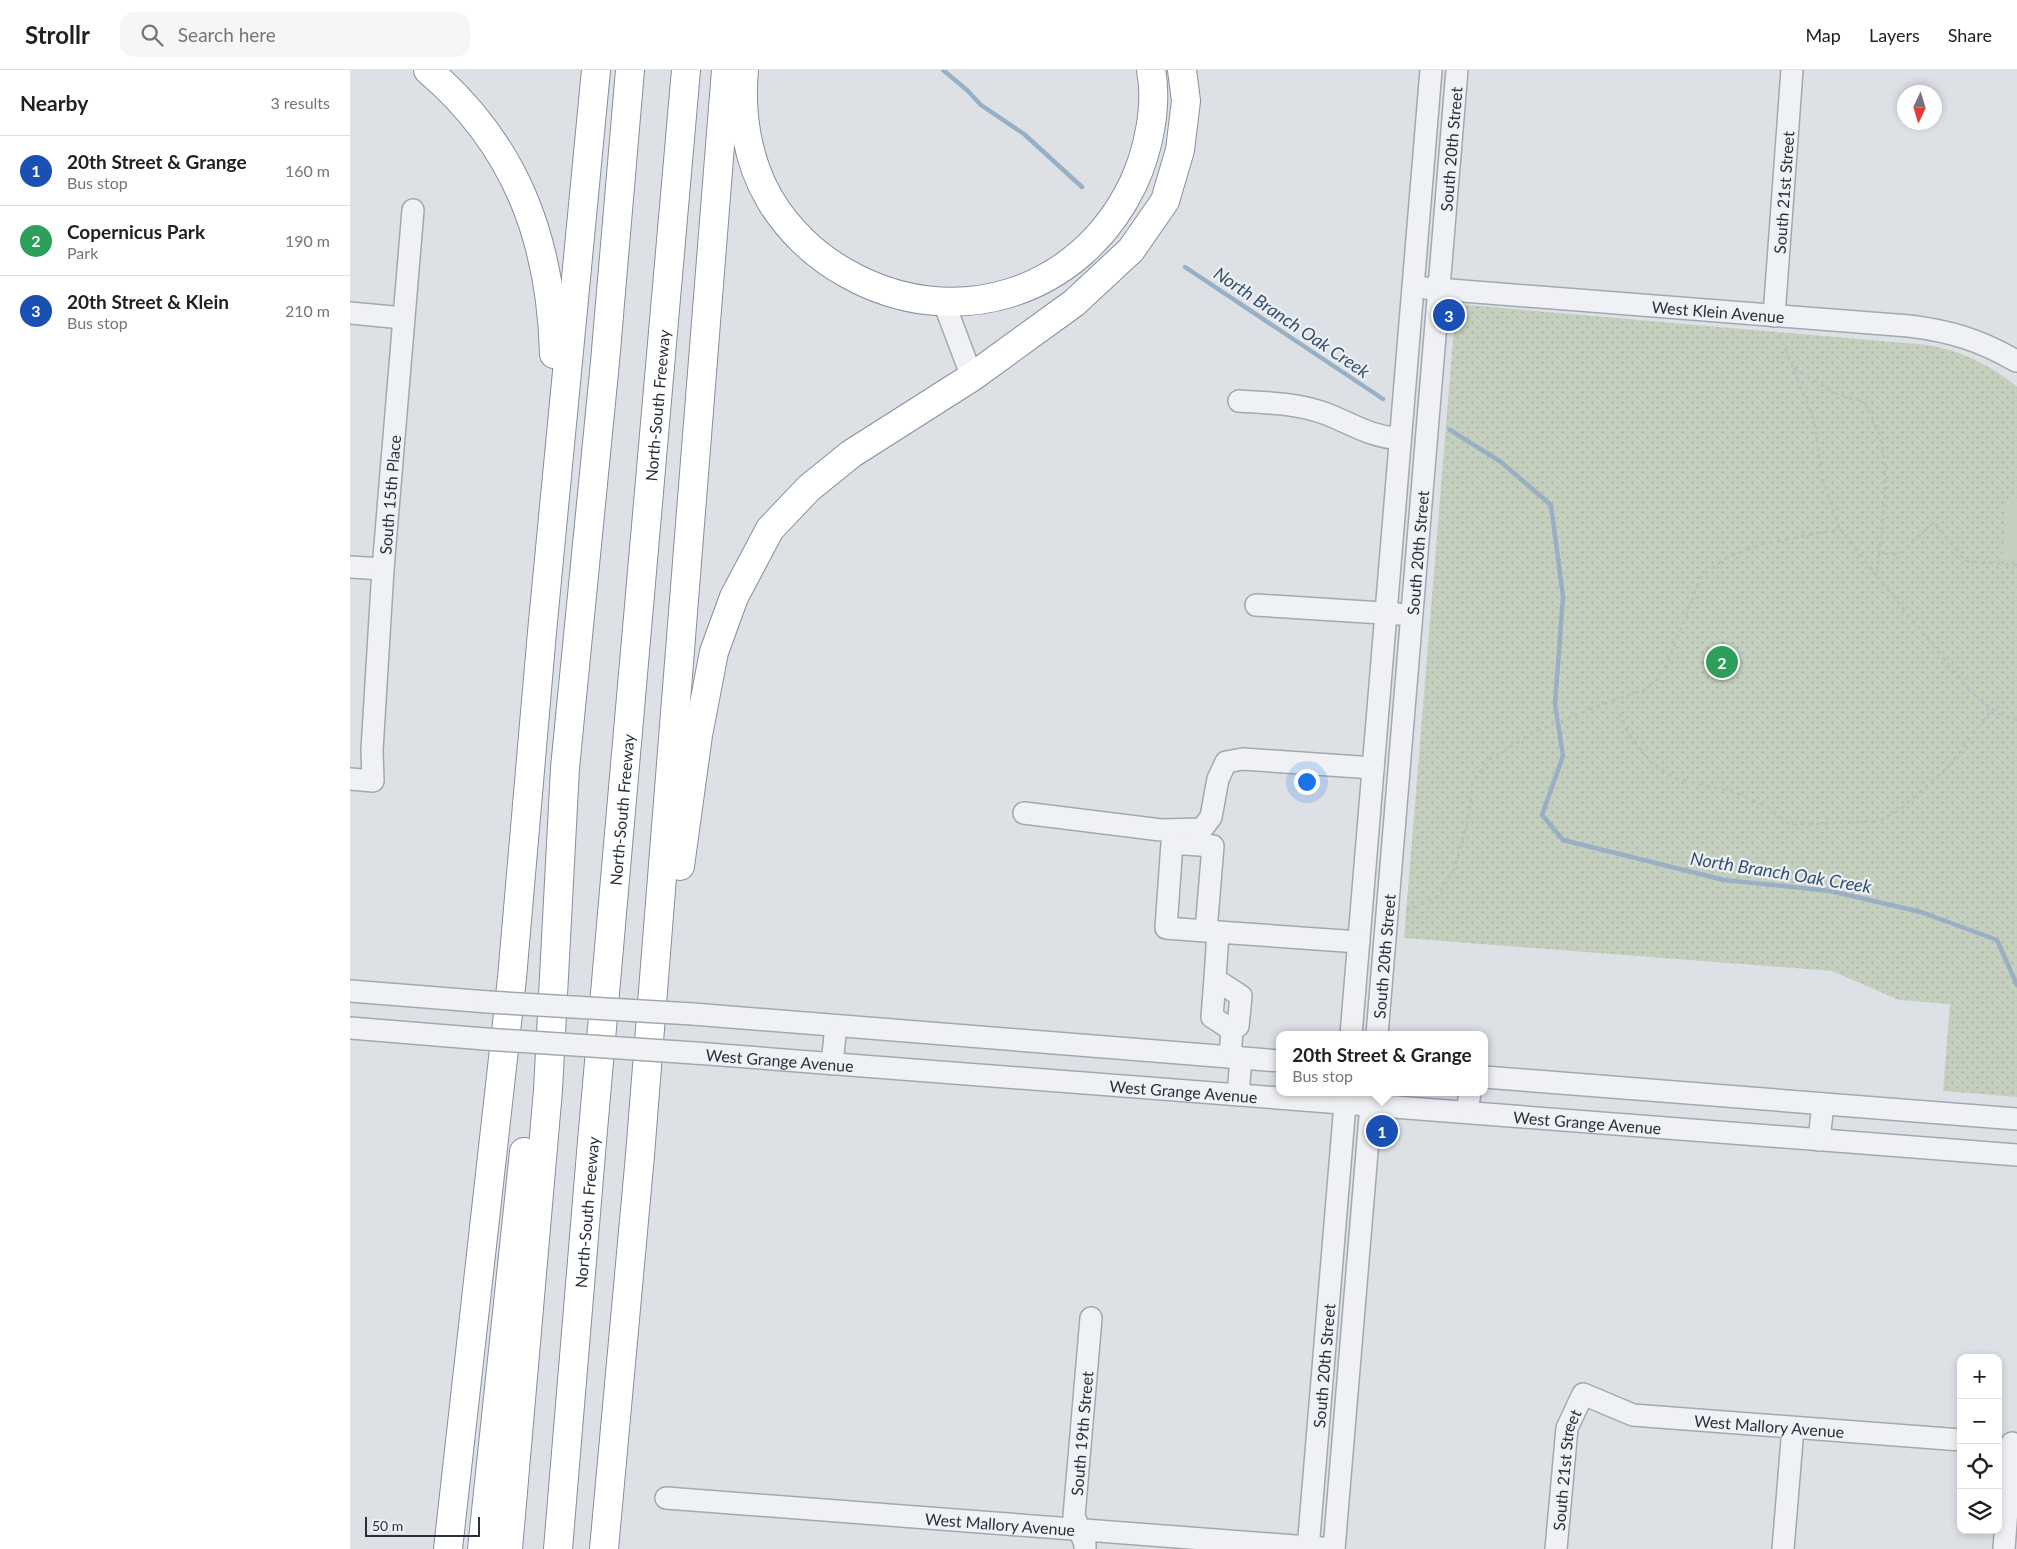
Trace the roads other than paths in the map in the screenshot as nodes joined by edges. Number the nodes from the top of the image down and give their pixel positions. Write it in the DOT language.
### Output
graph roads {
  1 [pos="428,70"];
  2 [pos="596,70"];
  3 [pos="630,70"];
  4 [pos="686,70"];
  5 [pos="726,70"];
  6 [pos="744,70"];
  7 [pos="1151,70"];
  8 [pos="1182,70"];
  9 [pos="1431,70"];
  10 [pos="1457,70"];
  11 [pos="1792,70"];
  12 [pos="413,210"];
  13 [pos="1412,287"];
  14 [pos="1439,289"];
  15 [pos="944,303"];
  16 [pos="350,313"];
  17 [pos="1774,316"];
  18 [pos="403,318"];
  19 [pos="2017,361"];
  20 [pos="972,377"];
  21 [pos="1239,401"];
  22 [pos="1400,439"];
  23 [pos="350,567"];
  24 [pos="383,569"];
  25 [pos="1256,604"];
  26 [pos="1378,613"];
  27 [pos="1412,615"];
  28 [pos="542,632"];
  29 [pos="566,768"];
  30 [pos="1373,768"];
  31 [pos="350,779"];
  32 [pos="1024,813"];
  33 [pos="1386,931"];
  34 [pos="1360,936"];
  35 [pos="350,991"];
  36 [pos="836,1026"];
  37 [pos="350,1028"];
  38 [pos="1351,1031"];
  39 [pos="1377,1031"];
  40 [pos="1236,1057"];
  41 [pos="1276,1061"];
  42 [pos="832,1064"];
  43 [pos="1488,1077"];
  44 [pos="1238,1095"];
  45 [pos="1346,1098"];
  46 [pos="1372,1099"];
  47 [pos="1468,1102"];
  48 [pos="1822,1104"];
  49 [pos="2017,1119"];
  50 [pos="1819,1140"];
  51 [pos="640,1155"];
  52 [pos="2017,1155"];
  53 [pos="1337,1200"];
  54 [pos="1363,1202"];
  55 [pos="1091,1318"];
  56 [pos="1583,1394"];
  57 [pos="1793,1428"];
  58 [pos="1957,1440"];
  59 [pos="2009,1443"];
  60 [pos="666,1498"];
  61 [pos="1082,1539"];
  62 [pos="1308,1548"];
  63 [pos="448,1549"];
  64 [pos="482,1549"];
  65 [pos="508,1549"];
  66 [pos="558,1549"];
  67 [pos="604,1549"];
  68 [pos="1334,1549"];
  69 [pos="1556,1549"];
  70 [pos="1783,1549"];
  71 [pos="2004,1549"];
  1 -- 28 [label="highway"];
  2 -- 28 [label="highway"];
  3 -- 29 [label="highway"];
  4 -- 66 [label="highway, North-South Freeway"];
  5 -- 51 [label="highway"];
  6 -- 15 [label="highway"];
  7 -- 15 [label="highway"];
  8 -- 20 [label="highway"];
  9 -- 13 [label="street, South 20th Street"];
  10 -- 14 [label="street, South 20th Street"];
  11 -- 17 [label="street, South 21st Street"];
  12 -- 18 [label="street, South 15th Place"];
  13 -- 14 [label="street, West Klein Avenue"];
  13 -- 22 [label="street, South 20th Street"];
  14 -- 17 [label="street, West Klein Avenue"];
  14 -- 27 [label="street, South 20th Street"];
  15 -- 20 [label="street"];
  16 -- 18 [label="street"];
  17 -- 19 [label="street, West Klein Avenue"];
  18 -- 24 [label="street, South 15th Place"];
  20 -- 51 [label="highway"];
  21 -- 22 [label="street"];
  22 -- 26 [label="street, South 20th Street"];
  23 -- 24 [label="street"];
  24 -- 31 [label="street, South 15th Place"];
  25 -- 26 [label="street"];
  26 -- 27 [label="street"];
  26 -- 30 [label="street, South 20th Street"];
  27 -- 33 [label="street, South 20th Street"];
  28 -- 63 [label="highway"];
  29 -- 64 [label="highway"];
  29 -- 65 [label="highway"];
  30 -- 32 [label="street"];
  30 -- 34 [label="street, South 20th Street"];
  33 -- 34 [label="street"];
  33 -- 39 [label="street, South 20th Street"];
  34 -- 38 [label="street, South 20th Street"];
  34 -- 40 [label="street"];
  35 -- 36 [label="street, bridge"];
  36 -- 40 [label="street"];
  36 -- 42 [label="street"];
  37 -- 42 [label="street, West Grange Avenue, bridge"];
  40 -- 41 [label="street"];
  40 -- 44 [label="street"];
  42 -- 44 [label="street, West Grange Avenue"];
  43 -- 48 [label="street"];
  44 -- 45 [label="street, West Grange Avenue"];
  45 -- 46 [label="street, West Grange Avenue"];
  45 -- 53 [label="street, South 20th Street"];
  46 -- 47 [label="street, West Grange Avenue"];
  46 -- 54 [label="street, South 20th Street"];
  47 -- 50 [label="street, West Grange Avenue"];
  48 -- 49 [label="street"];
  48 -- 50 [label="street"];
  50 -- 52 [label="street, West Grange Avenue"];
  51 -- 67 [label="highway"];
  53 -- 54 [label="street"];
  53 -- 62 [label="street, South 20th Street"];
  54 -- 68 [label="street, South 20th Street"];
  55 -- 61 [label="street, South 19th Street"];
  56 -- 57 [label="street, West Mallory Avenue"];
  56 -- 69 [label="street, South 21st Street"];
  57 -- 58 [label="street, West Mallory Avenue"];
  57 -- 70 [label="street"];
  59 -- 71 [label="street"];
  60 -- 61 [label="street, West Mallory Avenue"];
  61 -- 62 [label="street, West Mallory Avenue"];
  62 -- 68 [label="street, West Mallory Avenue"];
}
